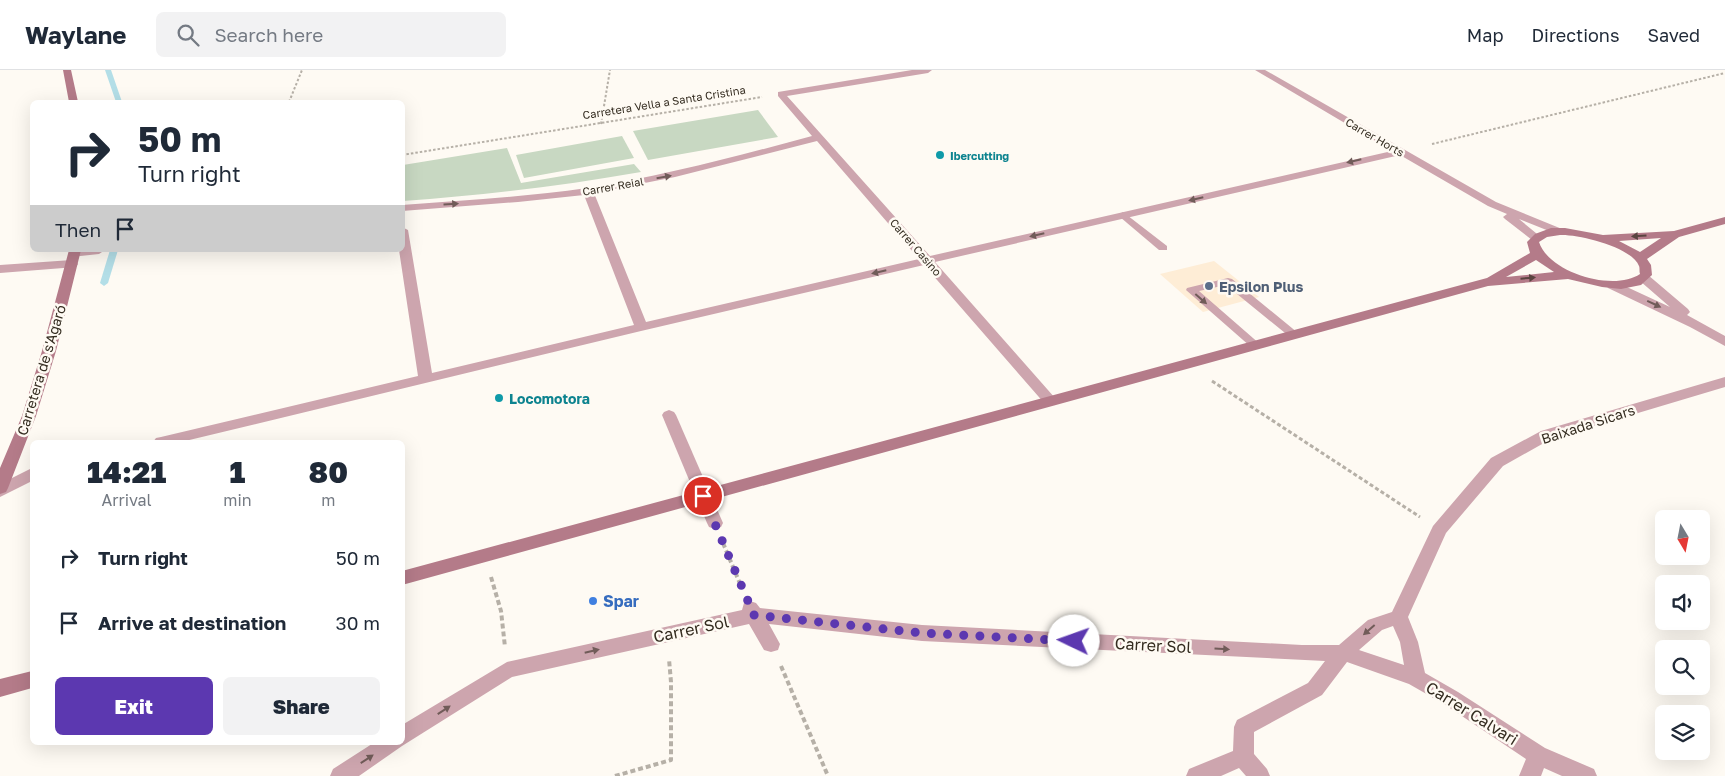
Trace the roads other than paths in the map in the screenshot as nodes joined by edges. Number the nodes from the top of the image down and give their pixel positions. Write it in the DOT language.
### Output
graph roads {
  1 [pos="67,70"];
  2 [pos="928,70"];
  3 [pos="1259,70"];
  4 [pos="74,100"];
  5 [pos="819,137"];
  6 [pos="1402,152"];
  7 [pos="588,191"];
  8 [pos="1492,204"];
  9 [pos="405,208"];
  10 [pos="1123,215"];
  11 [pos="1725,220"];
  12 [pos="1558,232"];
  13 [pos="1675,234"];
  14 [pos="1536,238"];
  15 [pos="1603,239"];
  16 [pos="1163,248"];
  17 [pos="405,249"];
  18 [pos="90,252"];
  19 [pos="1537,254"];
  20 [pos="74,256"];
  21 [pos="1640,258"];
  22 [pos="927,260"];
  23 [pos="0,268"];
  24 [pos="1568,274"];
  25 [pos="1644,278"];
  26 [pos="1487,282"];
  27 [pos="1612,284"];
  28 [pos="1695,324"];
  29 [pos="641,327"];
  30 [pos="1294,335"];
  31 [pos="1725,342"];
  32 [pos="1255,345"];
  33 [pos="426,380"];
  34 [pos="1725,382"];
  35 [pos="1050,401"];
  36 [pos="669,415"];
  37 [pos="170,440"];
  38 [pos="30,475"];
  39 [pos="0,490"];
  40 [pos="703,496"];
  41 [pos="714,523"];
  42 [pos="405,577"];
  43 [pos="751,610"];
  44 [pos="1400,617"];
  45 [pos="771,644"];
  46 [pos="1343,653"];
  47 [pos="1416,678"];
  48 [pos="30,680"];
  49 [pos="0,688"];
  50 [pos="405,735"];
  51 [pos="389,745"];
  52 [pos="1538,755"];
  53 [pos="1243,757"];
  54 [pos="341,776"];
  55 [pos="1197,776"];
  56 [pos="1259,776"];
  57 [pos="1530,776"];
  58 [pos="1586,776"];
  1 -- 4 [label="street"];
  2 -- 5 [label="street, Carrer Casino"];
  3 -- 6 [label="street, Carrer Horts"];
  7 -- 5 [label="street, Carrer Reial, one-way"];
  5 -- 22 [label="street, Carrer Casino"];
  6 -- 8 [label="street, Carrer Horts"];
  6 -- 10 [label="street, one-way"];
  9 -- 7 [label="street, Carrer Reial, one-way"];
  7 -- 29 [label="street"];
  8 -- 12 [label="street, Carrer Horts"];
  8 -- 14 [label="street, Carrer Horts"];
  10 -- 16 [label="lane"];
  10 -- 22 [label="street, one-way"];
  11 -- 13 [label="street"];
  12 -- 14 [label="street"];
  12 -- 15 [label="street"];
  13 -- 15 [label="street, one-way"];
  13 -- 21 [label="street"];
  14 -- 19 [label="street"];
  15 -- 21 [label="street"];
  17 -- 33 [label="street"];
  18 -- 20 [label="street"];
  19 -- 24 [label="street"];
  19 -- 26 [label="street"];
  20 -- 23 [label="street"];
  20 -- 39 [label="street, Carretera de s'Agaró"];
  21 -- 25 [label="street"];
  22 -- 29 [label="street, one-way"];
  22 -- 35 [label="street, Carrer Casino"];
  26 -- 24 [label="street, one-way"];
  24 -- 27 [label="street"];
  25 -- 27 [label="street"];
  25 -- 28 [label="street"];
  26 -- 30 [label="street"];
  27 -- 28 [label="street, one-way"];
  28 -- 31 [label="street"];
  29 -- 33 [label="street"];
  30 -- 32 [label="street"];
  30 -- 32 [label="lane, one-way"];
  32 -- 35 [label="street"];
  33 -- 37 [label="street"];
  34 -- 44 [label="street, Baixada Sicars"];
  35 -- 40 [label="street"];
  36 -- 40 [label="street"];
  38 -- 39 [label="street"];
  40 -- 41 [label="street"];
  40 -- 42 [label="street"];
  43 -- 45 [label="street"];
  43 -- 46 [label="street, Carrer Sol, one-way"];
  50 -- 43 [label="street, Carrer Sol, one-way"];
  44 -- 46 [label="street, one-way"];
  44 -- 47 [label="street, Carrer Calvari"];
  46 -- 47 [label="street, Carrer Sol"];
  46 -- 53 [label="street"];
  47 -- 52 [label="street, Carrer Calvari"];
  48 -- 49 [label="street"];
  54 -- 51 [label="street, one-way"];
  52 -- 57 [label="street"];
  52 -- 58 [label="street, Carrer Calvari"];
  53 -- 55 [label="street"];
  53 -- 56 [label="street"];
}
